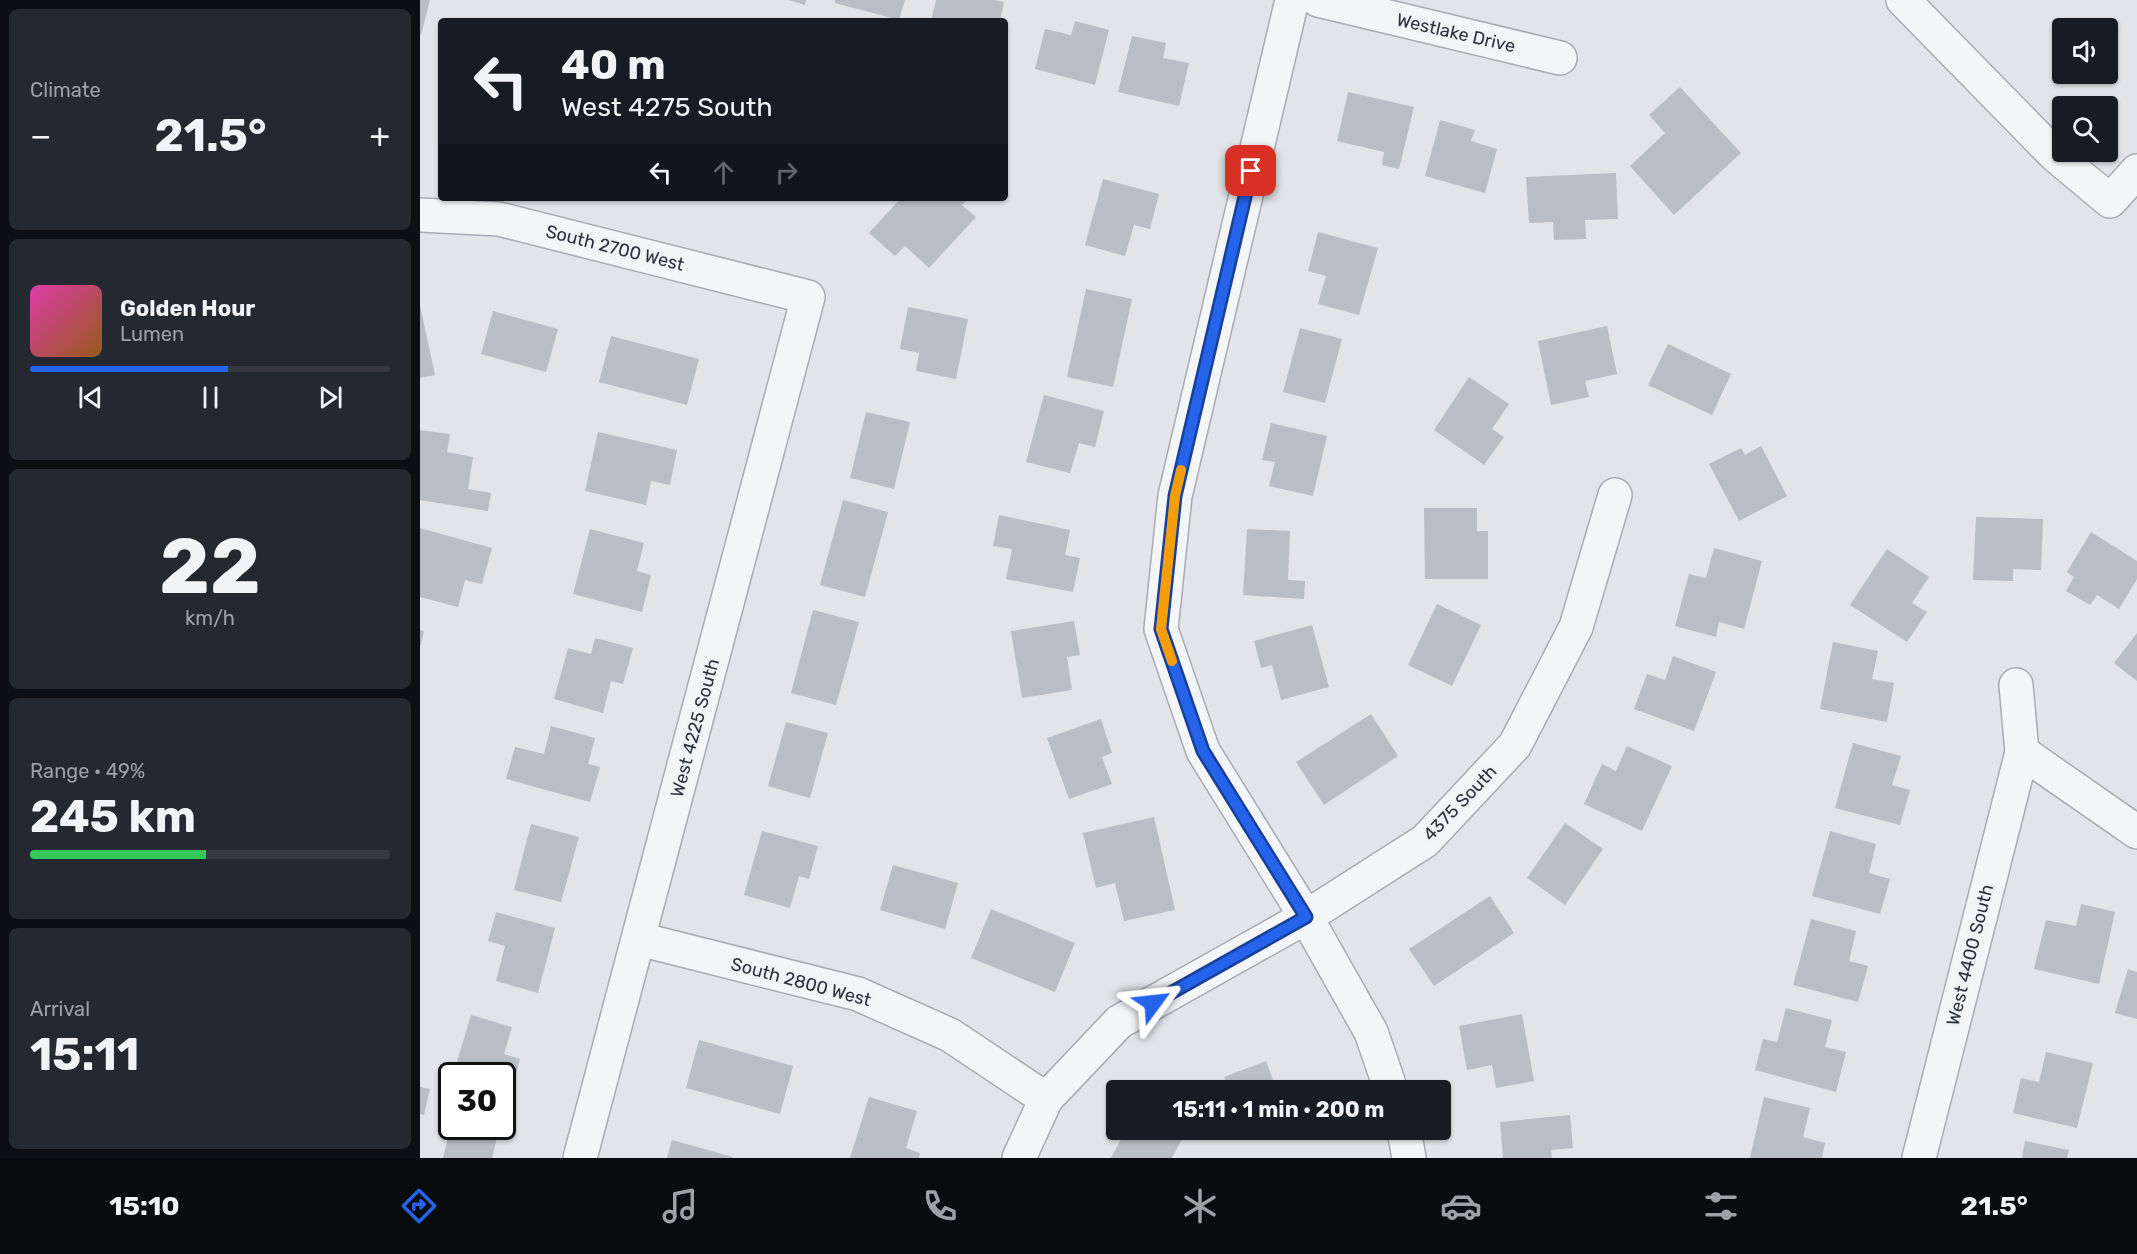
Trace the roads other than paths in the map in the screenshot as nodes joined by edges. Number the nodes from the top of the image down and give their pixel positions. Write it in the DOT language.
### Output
graph roads {
  1 [pos="1292,0"];
  2 [pos="1318,0"];
  3 [pos="1903,0"];
  4 [pos="1560,58"];
  5 [pos="2137,171"];
  6 [pos="420,214"];
  7 [pos="808,297"];
  8 [pos="1615,495"];
  9 [pos="2016,685"];
  10 [pos="2022,752"];
  11 [pos="2137,832"];
  12 [pos="1306,917"];
  13 [pos="639,939"];
  14 [pos="1388,1080"];
  15 [pos="1047,1099"];
  16 [pos="1406,1140"];
  17 [pos="580,1158"];
  18 [pos="1019,1158"];
  19 [pos="1409,1158"];
  20 [pos="1919,1158"];
  1 -- 12 [label="street"];
  2 -- 4 [label="street, Westlake Drive"];
  3 -- 5 [label="street"];
  6 -- 7 [label="street, South 2700 West"];
  7 -- 13 [label="street, West 4225 South"];
  8 -- 12 [label="street, 4375 South"];
  9 -- 10 [label="street, West 4400 South"];
  10 -- 11 [label="street"];
  10 -- 20 [label="street, West 4400 South"];
  12 -- 14 [label="street"];
  12 -- 15 [label="street, 4375 South"];
  13 -- 15 [label="street, South 2800 West"];
  13 -- 17 [label="street, West 4225 South"];
  15 -- 18 [label="street, 4375 South"];
  16 -- 19 [label="street"];
}
